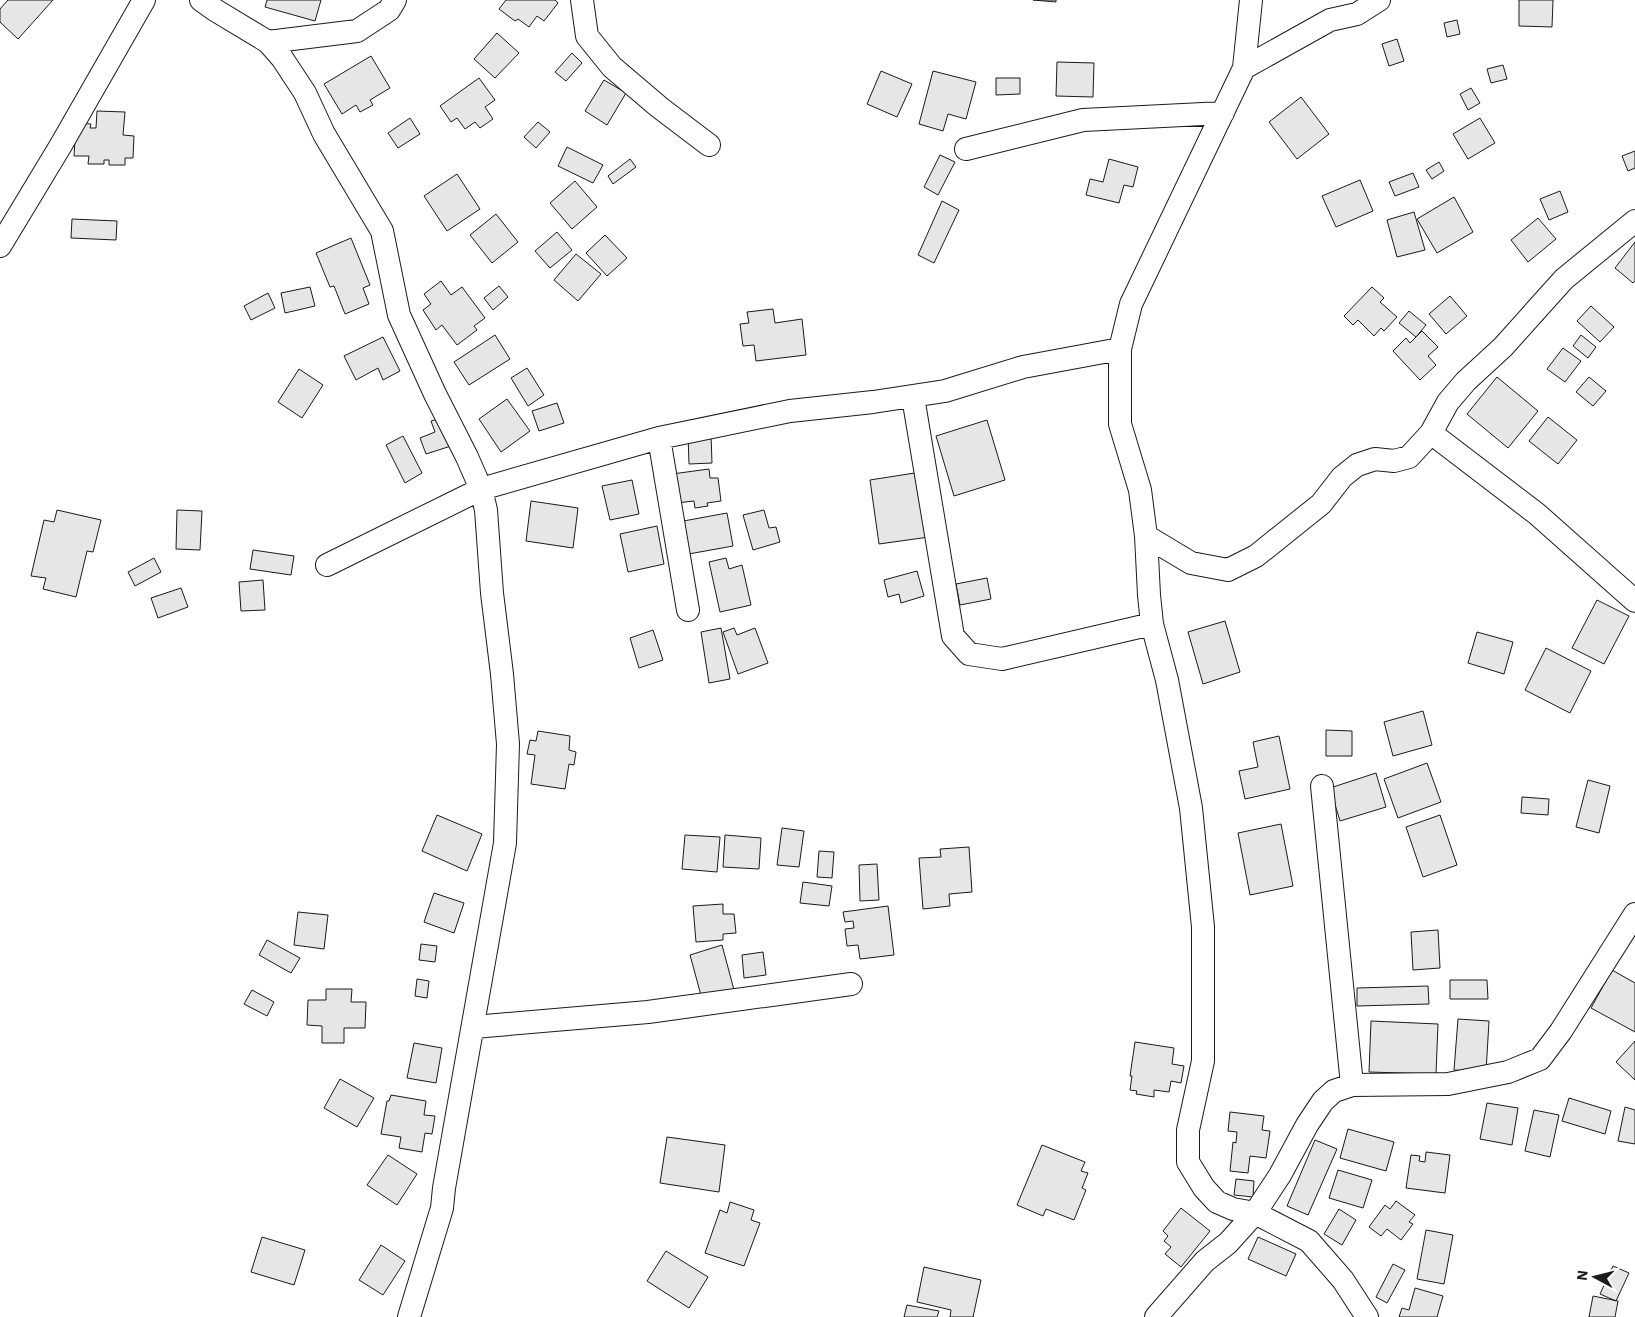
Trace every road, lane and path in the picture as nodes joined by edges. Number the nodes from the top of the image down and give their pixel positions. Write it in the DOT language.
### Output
graph roads {
  1 [pos="144,0"];
  2 [pos="201,0"];
  3 [pos="395,0"];
  4 [pos="582,0"];
  5 [pos="1251,0"];
  6 [pos="1379,0"];
  7 [pos="268,42"];
  8 [pos="1244,68"];
  9 [pos="1223,113"];
  10 [pos="709,145"];
  11 [pos="966,149"];
  12 [pos="1635,221"];
  13 [pos="0,246"];
  14 [pos="1120,349"];
  15 [pos="913,397"];
  16 [pos="1431,433"];
  17 [pos="660,438"];
  18 [pos="480,488"];
  19 [pos="1146,536"];
  20 [pos="327,565"];
  21 [pos="1635,601"];
  22 [pos="688,610"];
  23 [pos="1152,624"];
  24 [pos="1322,786"];
  25 [pos="1635,914"];
  26 [pos="851,984"];
  27 [pos="474,1027"];
  28 [pos="1352,1085"];
  29 [pos="1255,1213"];
  30 [pos="409,1317"];
  31 [pos="1156,1317"];
  32 [pos="1368,1317"];
  1 -- 13 [label="street"];
  2 -- 7 [label="street"];
  3 -- 7 [label="street"];
  4 -- 10 [label="street"];
  5 -- 8 [label="street"];
  6 -- 8 [label="street"];
  7 -- 18 [label="street"];
  8 -- 9 [label="street"];
  9 -- 11 [label="street"];
  9 -- 14 [label="street"];
  12 -- 16 [label="street"];
  14 -- 15 [label="street"];
  14 -- 19 [label="street"];
  15 -- 17 [label="street"];
  15 -- 23 [label="street"];
  16 -- 19 [label="street"];
  16 -- 21 [label="street"];
  17 -- 18 [label="street"];
  17 -- 22 [label="street"];
  18 -- 20 [label="street"];
  18 -- 27 [label="street"];
  19 -- 23 [label="street"];
  23 -- 29 [label="street"];
  24 -- 28 [label="street"];
  25 -- 28 [label="street"];
  26 -- 27 [label="street"];
  27 -- 30 [label="street"];
  28 -- 29 [label="street"];
  29 -- 31 [label="street"];
  29 -- 32 [label="street"];
}
